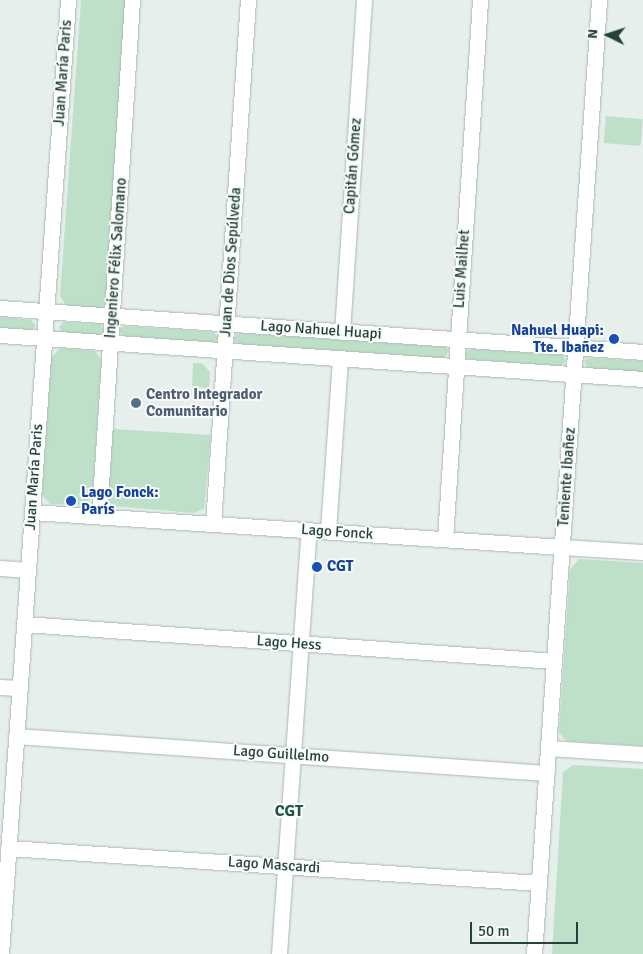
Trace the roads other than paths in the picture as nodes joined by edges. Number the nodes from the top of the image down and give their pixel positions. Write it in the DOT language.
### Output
graph roads {
  1 [pos="68,0"];
  2 [pos="132,0"];
  3 [pos="248,0"];
  4 [pos="364,0"];
  5 [pos="480,0"];
  6 [pos="599,0"];
  7 [pos="0,308"];
  8 [pos="46,311"];
  9 [pos="112,316"];
  10 [pos="226,324"];
  11 [pos="342,332"];
  12 [pos="0,335"];
  13 [pos="44,338"];
  14 [pos="458,340"];
  15 [pos="110,342"];
  16 [pos="576,348"];
  17 [pos="225,350"];
  18 [pos="643,352"];
  19 [pos="340,358"];
  20 [pos="456,366"];
  21 [pos="574,374"];
  22 [pos="643,379"];
  23 [pos="32,512"];
  24 [pos="99,516"];
  25 [pos="213,524"];
  26 [pos="309,530"];
  27 [pos="328,531"];
  28 [pos="444,539"];
  29 [pos="562,547"];
  30 [pos="643,552"];
  31 [pos="0,568"];
  32 [pos="28,570"];
  33 [pos="24,624"];
  34 [pos="301,644"];
  35 [pos="554,661"];
  36 [pos="0,687"];
  37 [pos="20,688"];
  38 [pos="16,736"];
  39 [pos="548,748"];
  40 [pos="643,754"];
  41 [pos="293,755"];
  42 [pos="547,773"];
  43 [pos="6,807"];
  44 [pos="8,848"];
  45 [pos="285,866"];
  46 [pos="539,883"];
  47 [pos="1,954"];
  48 [pos="279,954"];
  49 [pos="534,954"];
  1 -- 8 [label="street, Juan María Paris"];
  2 -- 9 [label="street, Ingeniero Félix Salomano"];
  3 -- 10 [label="street, Juan de Dios Sepúlveda"];
  4 -- 11 [label="street, Capitán Gómez"];
  5 -- 14 [label="street, Luis Mailhet"];
  6 -- 16 [label="street, Teniente Ibañez"];
  7 -- 8 [label="street, Lago Nahuel Huapi"];
  8 -- 9 [label="street, Lago Nahuel Huapi"];
  8 -- 13 [label="street, Juan María Paris"];
  9 -- 10 [label="street, Lago Nahuel Huapi"];
  9 -- 15 [label="street, Ingeniero Félix Salomano"];
  10 -- 11 [label="street, Lago Nahuel Huapi"];
  10 -- 17 [label="street, Juan de Dios Sepúlveda"];
  11 -- 14 [label="street, Lago Nahuel Huapi"];
  12 -- 13 [label="street, Lago Nahuel Huapi"];
  13 -- 15 [label="street, Lago Nahuel Huapi"];
  13 -- 23 [label="street, Juan María Paris"];
  14 -- 16 [label="street, Lago Nahuel Huapi"];
  14 -- 20 [label="street, Luis Mailhet"];
  15 -- 17 [label="street, Lago Nahuel Huapi"];
  15 -- 24 [label="street, Ingeniero Félix Salomano"];
  16 -- 18 [label="street, Lago Nahuel Huapi"];
  16 -- 21 [label="street, Teniente Ibañez"];
  17 -- 19 [label="street, Lago Nahuel Huapi"];
  17 -- 25 [label="street, Juan de Dios Sepúlveda"];
  19 -- 20 [label="street, Lago Nahuel Huapi"];
  19 -- 27 [label="street"];
  20 -- 21 [label="street, Lago Nahuel Huapi"];
  20 -- 28 [label="street, Luis Mailhet"];
  21 -- 22 [label="street, Lago Nahuel Huapi"];
  21 -- 29 [label="street, Teniente Ibañez"];
  23 -- 24 [label="street, Lago Fonck"];
  23 -- 32 [label="street, Juan María Paris"];
  24 -- 25 [label="street, Lago Fonck"];
  25 -- 26 [label="street, Lago Fonck"];
  26 -- 27 [label="street, Lago Fonck"];
  26 -- 34 [label="street"];
  27 -- 28 [label="street, Lago Fonck"];
  28 -- 29 [label="street, Lago Fonck"];
  29 -- 30 [label="street, Lago Fonck"];
  29 -- 35 [label="street, Teniente Ibañez"];
  31 -- 32 [label="street"];
  32 -- 33 [label="street, Juan María Paris"];
  33 -- 34 [label="street, Lago Hess"];
  33 -- 37 [label="street, Juan María Paris"];
  34 -- 35 [label="street, Lago Hess"];
  34 -- 41 [label="street"];
  35 -- 39 [label="street, Teniente Ibañez"];
  36 -- 37 [label="street"];
  37 -- 38 [label="street, Juan María Paris"];
  38 -- 41 [label="street, Lago Guillelmo"];
  38 -- 43 [label="street, Juan María Paris"];
  39 -- 40 [label="street"];
  39 -- 42 [label="street, Teniente Ibañez"];
  41 -- 42 [label="street, Lago Guillelmo"];
  41 -- 45 [label="street"];
  42 -- 46 [label="street, Teniente Ibañez"];
  43 -- 44 [label="street, Juan María Paris"];
  44 -- 45 [label="street, Lago Mascardi"];
  44 -- 47 [label="street, Juan María Paris"];
  45 -- 46 [label="street, Lago Mascardi"];
  45 -- 48 [label="street"];
  46 -- 49 [label="street, Teniente Ibañez"];
}
